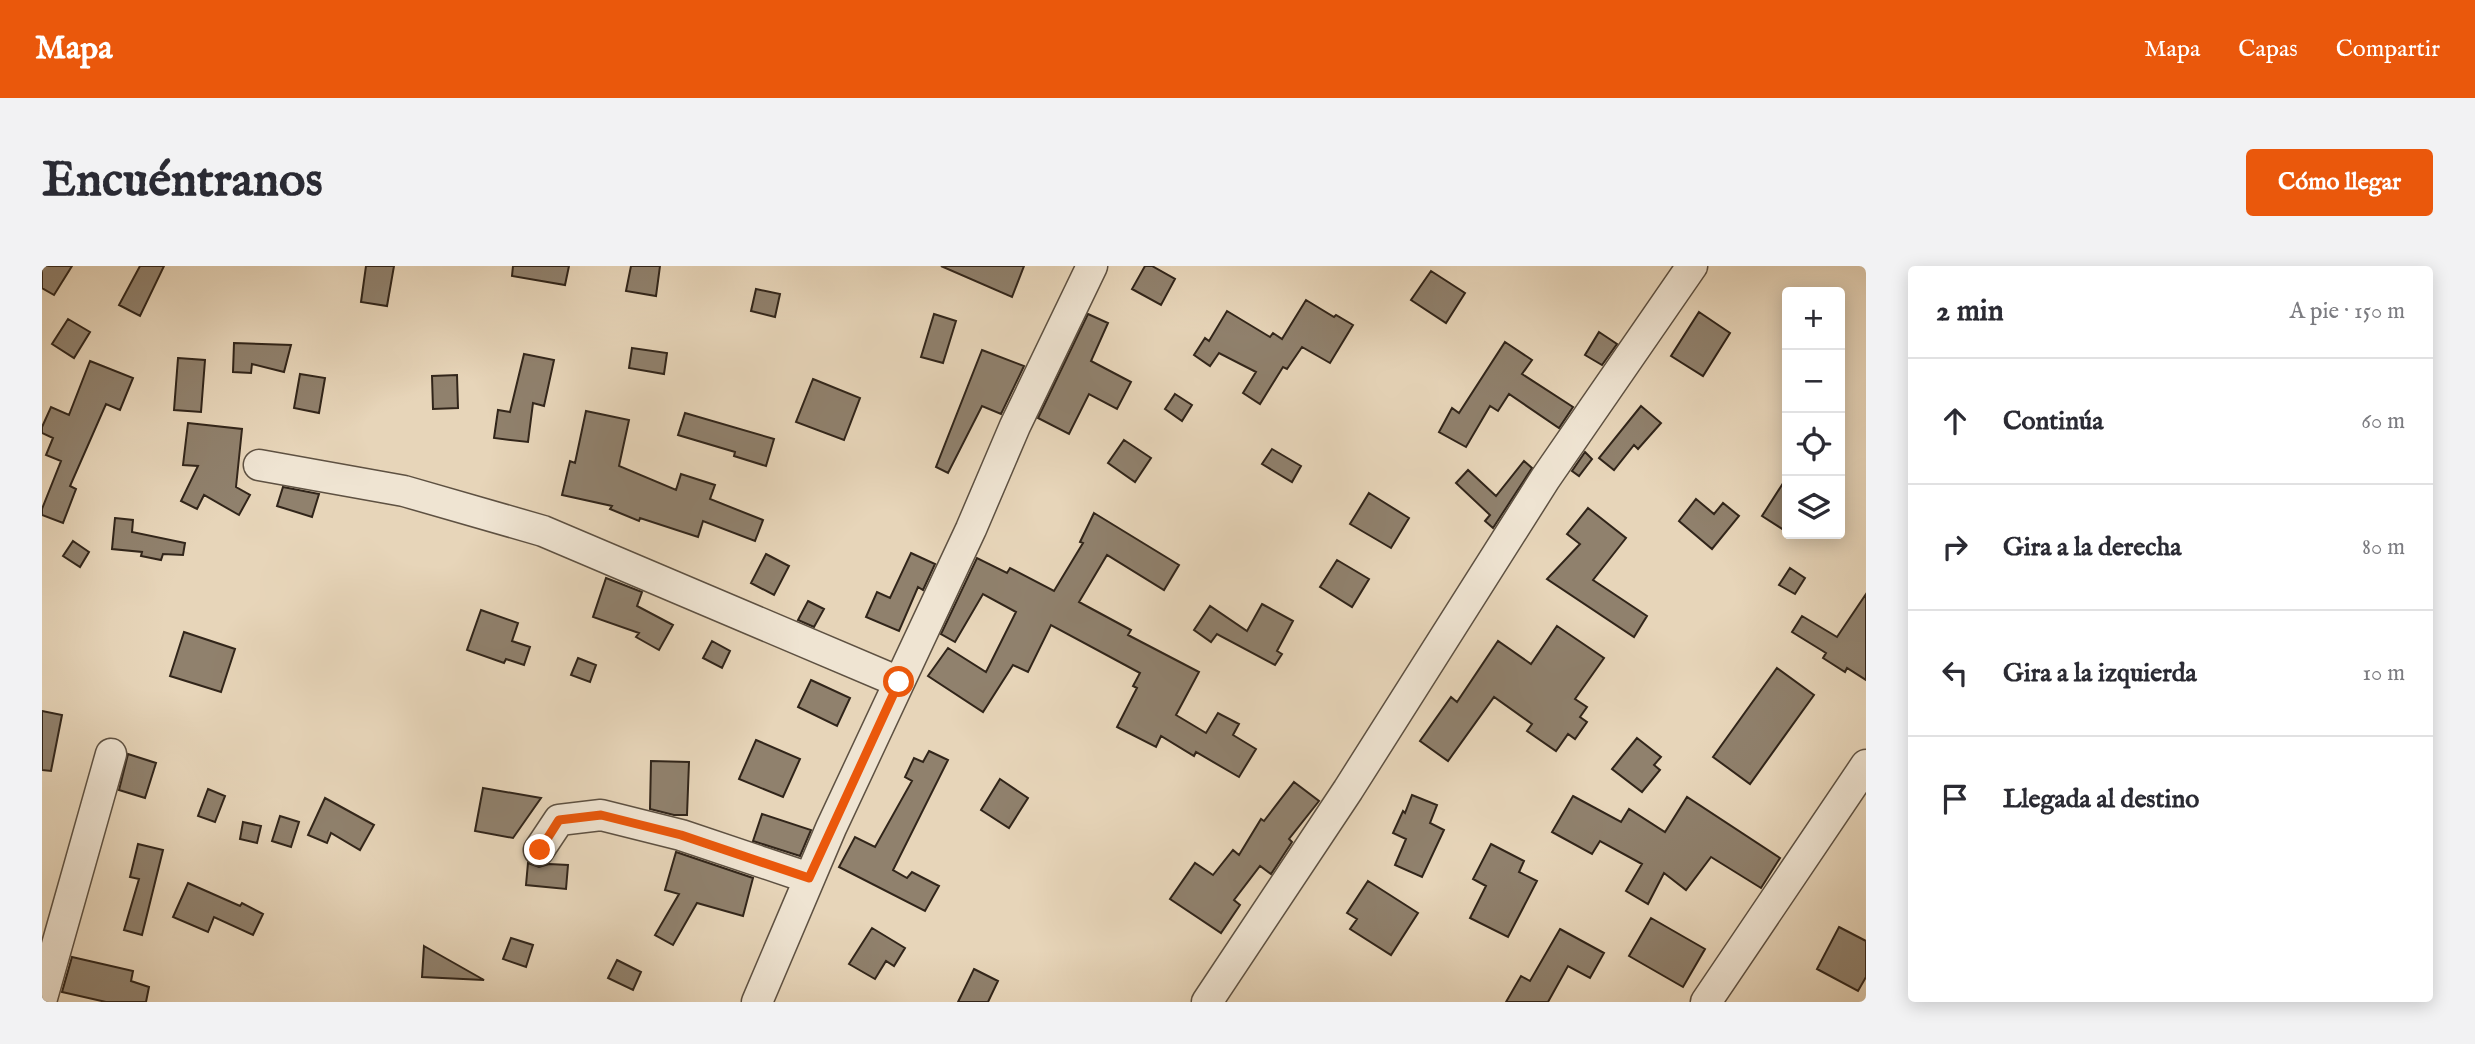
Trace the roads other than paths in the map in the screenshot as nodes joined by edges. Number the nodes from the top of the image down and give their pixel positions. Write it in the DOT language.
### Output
graph roads {
  1 [pos="1092,266"];
  2 [pos="1692,266"];
  3 [pos="259,465"];
  4 [pos="899,682"];
  5 [pos="111,754"];
  6 [pos="1866,765"];
  7 [pos="540,850"];
  8 [pos="809,878"];
  9 [pos="42,998"];
  10 [pos="757,1002"];
  11 [pos="1208,1002"];
  12 [pos="1706,1002"];
  1 -- 4 [label="street"];
  2 -- 11 [label="street"];
  3 -- 4 [label="street"];
  4 -- 8 [label="street"];
  5 -- 9 [label="street"];
  6 -- 12 [label="street"];
  7 -- 8 [label="street"];
  8 -- 10 [label="street"];
}
